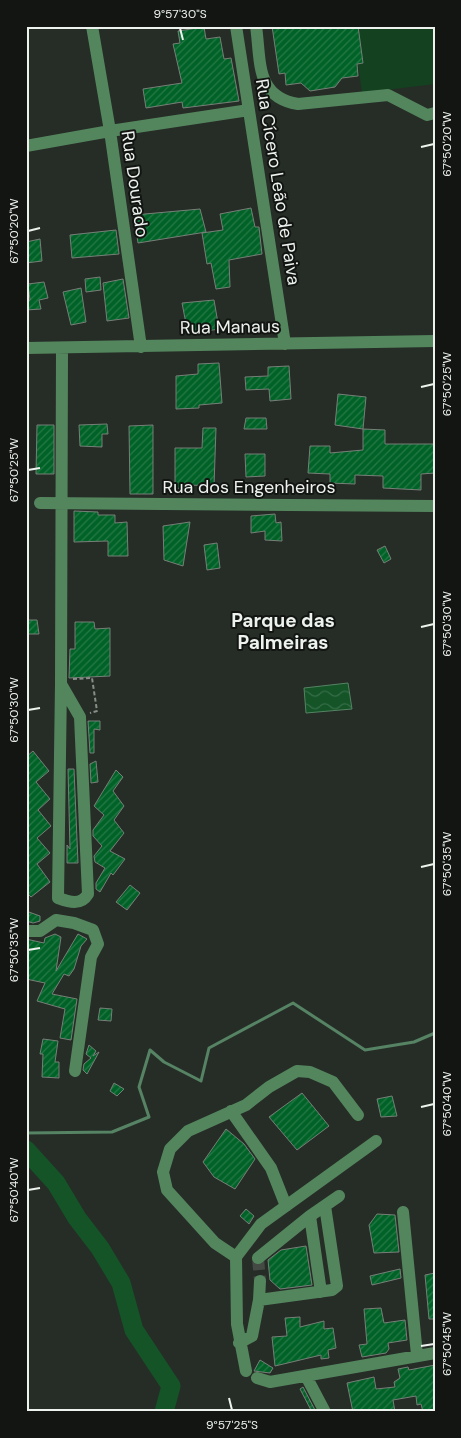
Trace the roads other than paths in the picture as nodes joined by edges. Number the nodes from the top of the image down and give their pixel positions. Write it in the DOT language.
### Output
graph roads {
  1 [pos="92,26"];
  2 [pos="236,26"];
  3 [pos="256,26"];
  4 [pos="249,110"];
  5 [pos="435,114"];
  6 [pos="110,131"];
  7 [pos="26,146"];
  8 [pos="435,341"];
  9 [pos="285,344"];
  10 [pos="141,347"];
  11 [pos="26,348"];
  12 [pos="62,349"];
  13 [pos="40,503"];
  14 [pos="62,504"];
  15 [pos="435,506"];
  16 [pos="61,684"];
  17 [pos="26,931"];
  18 [pos="75,1071"];
  19 [pos="231,1112"];
  20 [pos="358,1115"];
  21 [pos="376,1140"];
  22 [pos="339,1196"];
  23 [pos="286,1206"];
  24 [pos="325,1206"];
  25 [pos="403,1212"];
  26 [pos="310,1216"];
  27 [pos="236,1257"];
  28 [pos="258,1258"];
  29 [pos="260,1281"];
  30 [pos="321,1292"];
  31 [pos="259,1300"];
  32 [pos="239,1343"];
  33 [pos="435,1353"];
  34 [pos="417,1355"];
  35 [pos="246,1371"];
  36 [pos="306,1376"];
  37 [pos="257,1378"];
  38 [pos="325,1412"];
  1 -- 6 [label="street, Rua Dourado"];
  2 -- 4 [label="street, Rua Cícero Leão de Paiva"];
  3 -- 5 [label="street"];
  4 -- 6 [label="street"];
  4 -- 9 [label="street, Rua Cícero Leão de Paiva"];
  6 -- 7 [label="street"];
  6 -- 10 [label="street, Rua Dourado"];
  8 -- 9 [label="street, Rua Manaus"];
  9 -- 10 [label="street, Rua Manaus"];
  10 -- 12 [label="street, Rua Manaus"];
  11 -- 12 [label="street, Rua Manaus"];
  12 -- 14 [label="street"];
  13 -- 14 [label="street, Rua dos Engenheiros"];
  14 -- 15 [label="street, Rua dos Engenheiros"];
  14 -- 16 [label="street"];
  16 -- 16 [label="street"];
  17 -- 18 [label="street"];
  19 -- 20 [label="street"];
  19 -- 23 [label="street"];
  19 -- 27 [label="street"];
  21 -- 23 [label="street"];
  22 -- 24 [label="street"];
  23 -- 27 [label="street"];
  24 -- 26 [label="street"];
  24 -- 30 [label="street"];
  25 -- 34 [label="street"];
  26 -- 28 [label="street"];
  26 -- 30 [label="street"];
  27 -- 32 [label="street"];
  29 -- 31 [label="street"];
  30 -- 31 [label="street"];
  31 -- 32 [label="street"];
  32 -- 35 [label="street"];
  33 -- 34 [label="street"];
  34 -- 36 [label="street"];
  36 -- 37 [label="street"];
  36 -- 38 [label="street"];
}
